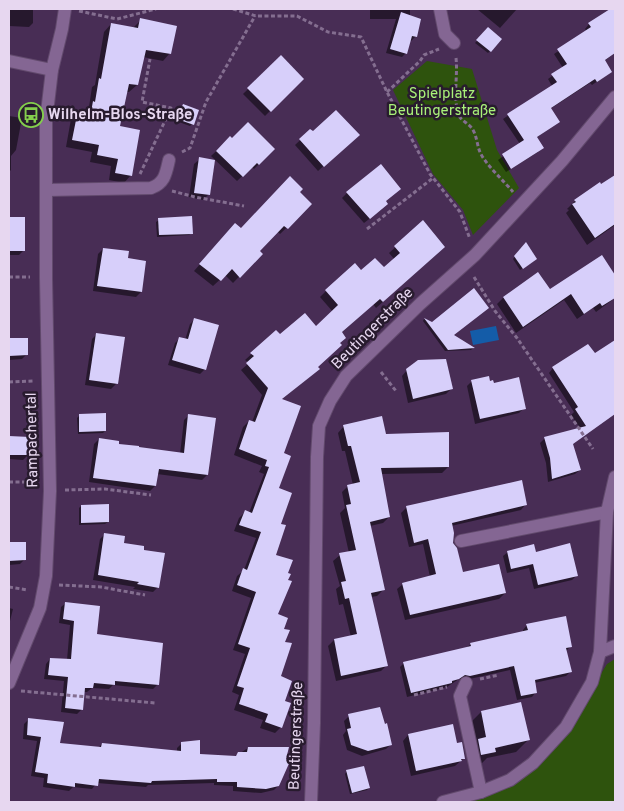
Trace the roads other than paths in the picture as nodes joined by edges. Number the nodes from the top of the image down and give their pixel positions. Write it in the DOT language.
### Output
graph roads {
  1 [pos="440,9"];
  2 [pos="71,10"];
  3 [pos="454,43"];
  4 [pos="9,61"];
  5 [pos="52,70"];
  6 [pos="615,97"];
  7 [pos="169,160"];
  8 [pos="46,190"];
  9 [pos="615,477"];
  10 [pos="607,512"];
  11 [pos="460,541"];
  12 [pos="615,646"];
  13 [pos="600,652"];
  14 [pos="466,683"];
  15 [pos="14,686"];
  16 [pos="481,792"];
  17 [pos="311,802"];
  18 [pos="443,802"];
  1 -- 3 [label="street"];
  2 -- 5 [label="street, Rampachertal"];
  4 -- 5 [label="street"];
  5 -- 8 [label="street, Rampachertal"];
  6 -- 17 [label="street, Beutingerstraße"];
  7 -- 8 [label="street"];
  8 -- 15 [label="street, Rampachertal"];
  9 -- 10 [label="street"];
  10 -- 11 [label="street"];
  10 -- 13 [label="street"];
  12 -- 13 [label="street"];
  13 -- 16 [label="street"];
  14 -- 16 [label="street"];
  16 -- 18 [label="street"];
}
